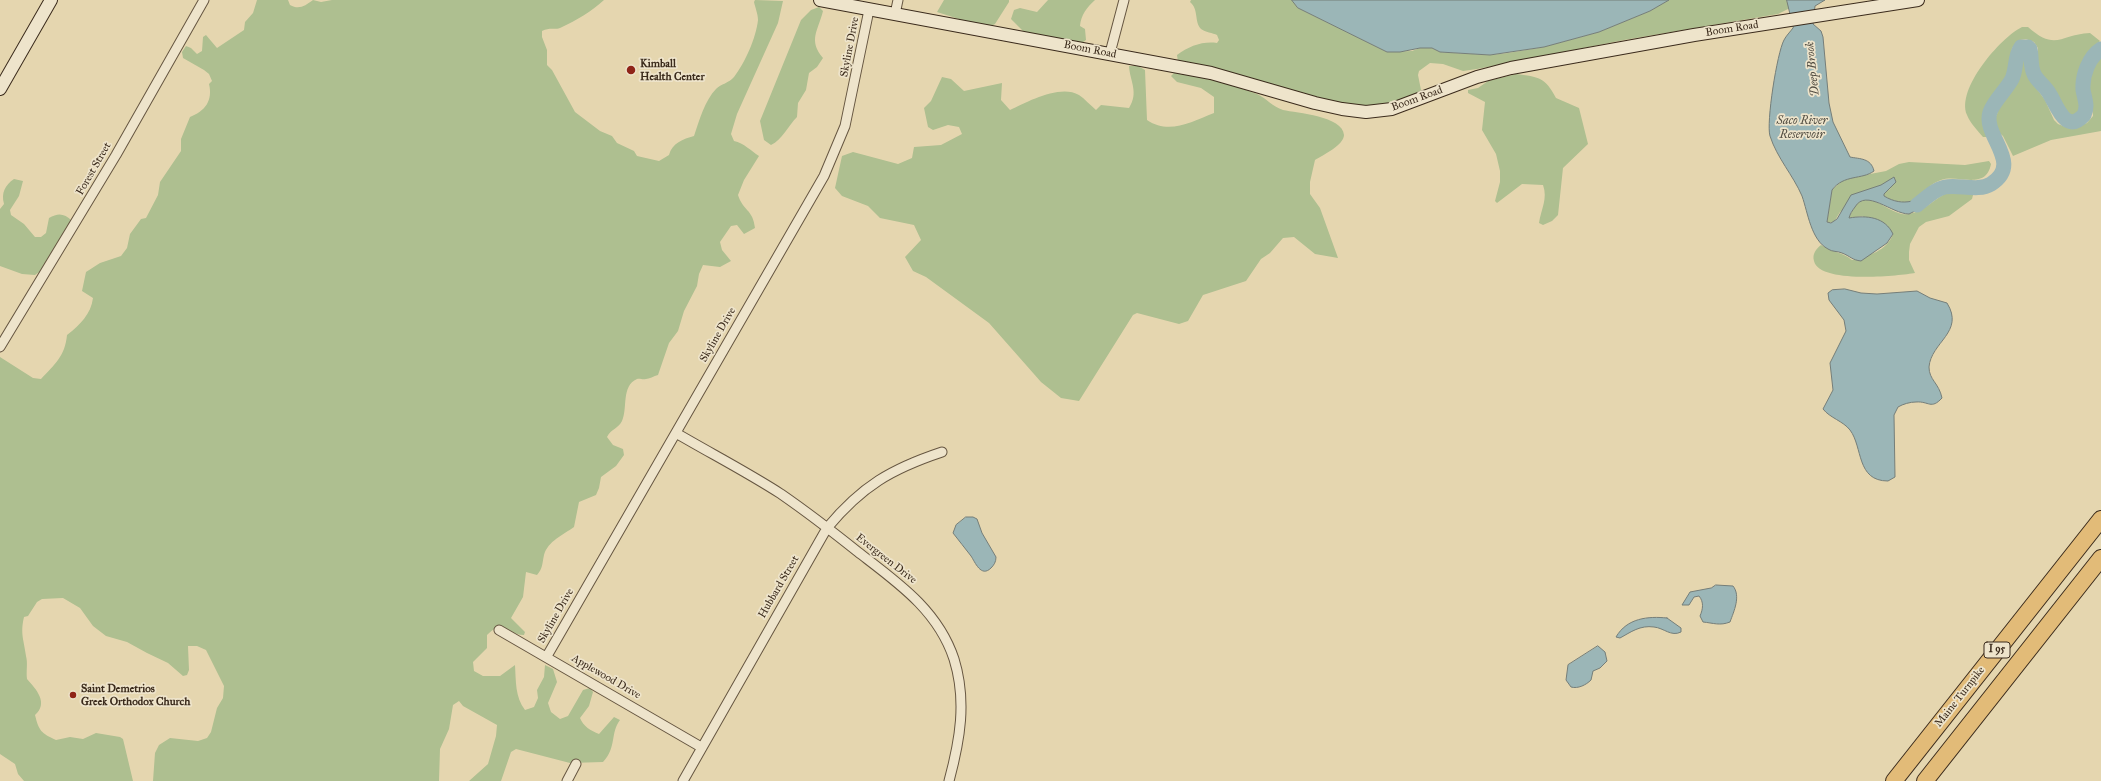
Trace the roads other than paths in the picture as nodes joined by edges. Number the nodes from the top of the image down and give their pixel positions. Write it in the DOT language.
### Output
graph roads {
  1 [pos="51,0"];
  2 [pos="204,0"];
  3 [pos="820,0"];
  4 [pos="898,0"];
  5 [pos="1124,0"];
  6 [pos="1918,0"];
  7 [pos="869,10"];
  8 [pos="895,14"];
  9 [pos="1110,54"];
  10 [pos="0,89"];
  11 [pos="0,347"];
  12 [pos="676,433"];
  13 [pos="942,452"];
  14 [pos="2101,519"];
  15 [pos="827,528"];
  16 [pos="2101,558"];
  17 [pos="499,630"];
  18 [pos="547,656"];
  19 [pos="701,747"];
  20 [pos="576,764"];
  21 [pos="567,781"];
  22 [pos="683,781"];
  23 [pos="949,781"];
  24 [pos="1894,781"];
  25 [pos="1925,781"];
  1 -- 10 [label="street"];
  2 -- 11 [label="street, Forest Street"];
  3 -- 7 [label="street, Boom Road"];
  4 -- 8 [label="street"];
  5 -- 9 [label="street"];
  6 -- 9 [label="street, Boom Road"];
  7 -- 8 [label="street, Boom Road"];
  7 -- 12 [label="street, Skyline Drive"];
  8 -- 9 [label="street, Boom Road"];
  12 -- 15 [label="street, Evergreen Drive"];
  12 -- 18 [label="street, Skyline Drive"];
  13 -- 15 [label="street, Hubbard Street"];
  14 -- 24 [label="highway, Maine Turnpike / I 95"];
  15 -- 19 [label="street, Hubbard Street"];
  15 -- 23 [label="street, Evergreen Drive"];
  16 -- 25 [label="highway, I 95"];
  17 -- 18 [label="street, Applewood Drive"];
  18 -- 19 [label="street, Applewood Drive"];
  19 -- 22 [label="street, Hubbard Street"];
  20 -- 21 [label="street"];
}
